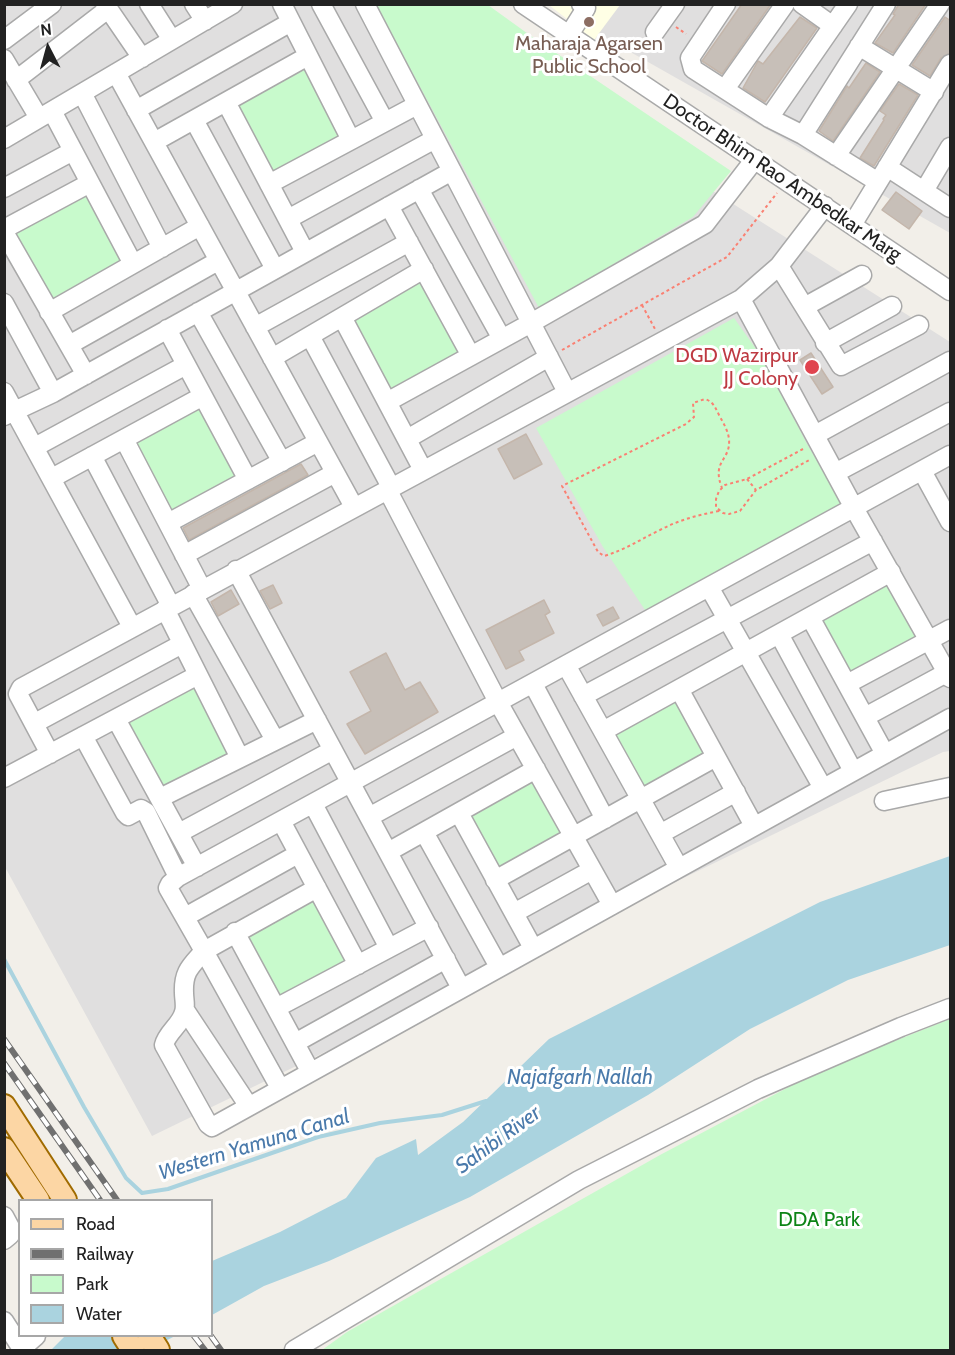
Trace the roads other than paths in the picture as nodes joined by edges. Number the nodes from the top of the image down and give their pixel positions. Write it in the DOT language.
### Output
graph roads {
  1 [pos="52,4"];
  2 [pos="149,4"];
  3 [pos="194,4"];
  4 [pos="233,4"];
  5 [pos="282,4"];
  6 [pos="321,4"];
  7 [pos="365,4"];
  8 [pos="523,4"];
  9 [pos="581,4"];
  10 [pos="675,4"];
  11 [pos="726,4"];
  12 [pos="785,4"];
  13 [pos="802,4"];
  14 [pos="848,4"];
  15 [pos="886,4"];
  16 [pos="940,4"];
  17 [pos="107,7"];
  18 [pos="33,10"];
  19 [pos="205,21"];
  20 [pos="291,22"];
  21 [pos="833,26"];
  22 [pos="655,32"];
  23 [pos="569,35"];
  24 [pos="5,38"];
  25 [pos="172,40"];
  26 [pos="859,46"];
  27 [pos="308,56"];
  28 [pos="142,58"];
  29 [pos="4,59"];
  30 [pos="951,64"];
  31 [pos="896,68"];
  32 [pos="116,73"];
  33 [pos="16,80"];
  34 [pos="725,89"];
  35 [pos="934,92"];
  36 [pos="81,93"];
  37 [pos="226,102"];
  38 [pos="417,105"];
  39 [pos="136,110"];
  40 [pos="45,115"];
  41 [pos="769,118"];
  42 [pos="194,120"];
  43 [pos="385,122"];
  44 [pos="802,135"];
  45 [pos="4,139"];
  46 [pos="435,139"];
  47 [pos="351,140"];
  48 [pos="154,142"];
  49 [pos="951,147"];
  50 [pos="73,151"];
  51 [pos="836,156"];
  52 [pos="755,159"];
  53 [pos="452,171"];
  54 [pos="883,174"];
  55 [pos="90,183"];
  56 [pos="269,184"];
  57 [pos="4,188"];
  58 [pos="419,189"];
  59 [pos="924,191"];
  60 [pos="389,206"];
  61 [pos="825,207"];
  62 [pos="951,208"];
  63 [pos="288,219"];
  64 [pos="852,225"];
  65 [pos="200,226"];
  66 [pos="4,231"];
  67 [pos="409,242"];
  68 [pos="162,248"];
  69 [pos="305,252"];
  70 [pos="219,261"];
  71 [pos="133,264"];
  72 [pos="779,266"];
  73 [pos="424,269"];
  74 [pos="275,270"];
  75 [pos="862,275"];
  76 [pos="235,291"];
  77 [pos="951,291"];
  78 [pos="741,299"];
  79 [pos="4,303"];
  80 [pos="806,306"];
  81 [pos="892,306"];
  82 [pos="50,312"];
  83 [pos="198,312"];
  84 [pos="342,317"];
  85 [pos="531,323"];
  86 [pos="918,325"];
  87 [pos="255,327"];
  88 [pos="167,329"];
  89 [pos="310,336"];
  90 [pos="502,339"];
  91 [pos="825,344"];
  92 [pos="69,345"];
  93 [pos="471,356"];
  94 [pos="549,357"];
  95 [pos="272,358"];
  96 [pos="951,361"];
  97 [pos="186,365"];
  98 [pos="86,375"];
  99 [pos="4,392"];
  100 [pos="567,392"];
  101 [pos="53,393"];
  102 [pos="203,396"];
  103 [pos="387,402"];
  104 [pos="951,412"];
  105 [pos="9,413"];
  106 [pos="124,439"];
  107 [pos="407,439"];
  108 [pos="318,442"];
  109 [pos="819,443"];
  110 [pos="35,447"];
  111 [pos="951,455"];
  112 [pos="92,456"];
  113 [pos="282,462"];
  114 [pos="423,470"];
  115 [pos="922,471"];
  116 [pos="335,473"];
  117 [pos="835,473"];
  118 [pos="52,478"];
  119 [pos="248,480"];
  120 [pos="389,488"];
  121 [pos="354,507"];
  122 [pos="854,508"];
  123 [pos="951,522"];
  124 [pos="168,523"];
  125 [pos="873,541"];
  126 [pos="184,555"];
  127 [pos="236,570"];
  128 [pos="891,572"];
  129 [pos="709,587"];
  130 [pos="197,592"];
  131 [pos="168,608"];
  132 [pos="810,617"];
  133 [pos="727,619"];
  134 [pos="132,627"];
  135 [pos="951,629"];
  136 [pos="779,634"];
  137 [pos="929,640"];
  138 [pos="182,644"];
  139 [pos="746,652"];
  140 [pos="566,665"];
  141 [pos="198,675"];
  142 [pos="949,675"];
  143 [pos="533,684"];
  144 [pos="847,684"];
  145 [pos="679,689"];
  146 [pos="583,696"];
  147 [pos="498,702"];
  148 [pos="865,717"];
  149 [pos="951,718"];
  150 [pos="117,719"];
  151 [pos="317,720"];
  152 [pos="35,723"];
  153 [pos="603,731"];
  154 [pos="84,736"];
  155 [pos="517,736"];
  156 [pos="275,741"];
  157 [pos="333,750"];
  158 [pos="50,754"];
  159 [pos="885,754"];
  160 [pos="716,757"];
  161 [pos="240,758"];
  162 [pos="536,769"];
  163 [pos="853,771"];
  164 [pos="4,778"];
  165 [pos="351,783"];
  166 [pos="951,787"];
  167 [pos="823,788"];
  168 [pos="736,792"];
  169 [pos="160,798"];
  170 [pos="640,799"];
  171 [pos="884,801"];
  172 [pos="313,804"];
  173 [pos="459,813"];
  174 [pos="369,817"];
  175 [pos="605,819"];
  176 [pos="281,821"];
  177 [pos="754,826"];
  178 [pos="424,832"];
  179 [pos="179,833"];
  180 [pos="660,834"];
  181 [pos="573,836"];
  182 [pos="388,852"];
  183 [pos="298,854"];
  184 [pos="197,867"];
  185 [pos="679,868"];
  186 [pos="592,870"];
  187 [pos="178,877"];
  188 [pos="495,879"];
  189 [pos="316,888"];
  190 [pos="612,905"];
  191 [pos="514,913"];
  192 [pos="185,917"];
  193 [pos="429,927"];
  194 [pos="236,932"];
  195 [pos="390,948"];
  196 [pos="533,948"];
  197 [pos="204,951"];
  198 [pos="446,959"];
  199 [pos="358,965"];
  200 [pos="499,967"];
  201 [pos="461,988"];
  202 [pos="276,1008"];
  203 [pos="951,1008"];
  204 [pos="185,1010"];
  205 [pos="295,1043"];
  206 [pos="310,1071"];
  207 [pos="280,1088"];
  208 [pos="248,1105"];
  209 [pos="4,1106"];
  210 [pos="4,1149"];
  211 [pos="37,1199"];
  212 [pos="64,1199"];
  213 [pos="4,1216"];
  214 [pos="4,1240"];
  215 [pos="4,1321"];
  216 [pos="34,1337"];
  217 [pos="124,1337"];
  218 [pos="150,1337"];
  219 [pos="21,1350"];
  220 [pos="133,1350"];
  221 [pos="158,1350"];
  222 [pos="294,1350"];
  1 -- 18 [label="street"];
  2 -- 25 [label="street"];
  3 -- 19 [label="street"];
  4 -- 19 [label="street"];
  5 -- 20 [label="street"];
  6 -- 43 [label="street"];
  7 -- 38 [label="street"];
  8 -- 23 [label="street, Doctor Bhim Rao Ambedkar Marg"];
  9 -- 23 [label="street"];
  10 -- 22 [label="street"];
  11 -- 34 [label="street"];
  12 -- 34 [label="street"];
  13 -- 21 [label="street"];
  14 -- 21 [label="street"];
  15 -- 26 [label="street"];
  16 -- 31 [label="street"];
  17 -- 28 [label="street"];
  17 -- 33 [label="street"];
  18 -- 24 [label="street"];
  19 -- 25 [label="street"];
  20 -- 27 [label="street"];
  20 -- 39 [label="street"];
  21 -- 41 [label="street"];
  23 -- 52 [label="street, Doctor Bhim Rao Ambedkar Marg"];
  25 -- 28 [label="street"];
  26 -- 31 [label="street"];
  26 -- 44 [label="street"];
  27 -- 37 [label="street"];
  27 -- 47 [label="street"];
  28 -- 32 [label="street"];
  29 -- 33 [label="street"];
  30 -- 35 [label="street"];
  31 -- 35 [label="street"];
  31 -- 51 [label="street"];
  32 -- 36 [label="street"];
  32 -- 39 [label="street"];
  33 -- 40 [label="street"];
  34 -- 41 [label="street"];
  35 -- 54 [label="street"];
  36 -- 40 [label="street"];
  36 -- 68 [label="street"];
  37 -- 42 [label="street"];
  37 -- 56 [label="street"];
  38 -- 43 [label="street"];
  38 -- 46 [label="street"];
  39 -- 48 [label="street"];
  40 -- 45 [label="street"];
  40 -- 50 [label="street"];
  41 -- 44 [label="street"];
  42 -- 48 [label="street"];
  42 -- 74 [label="street"];
  43 -- 47 [label="street"];
  44 -- 51 [label="street"];
  46 -- 53 [label="street"];
  46 -- 63 [label="street"];
  47 -- 56 [label="street"];
  48 -- 65 [label="street"];
  49 -- 59 [label="street"];
  50 -- 55 [label="street"];
  50 -- 57 [label="street"];
  51 -- 54 [label="street"];
  52 -- 61 [label="street, Doctor Bhim Rao Ambedkar Marg"];
  52 -- 85 [label="street"];
  53 -- 58 [label="street"];
  53 -- 85 [label="street"];
  54 -- 59 [label="street"];
  54 -- 64 [label="street"];
  55 -- 66 [label="street"];
  55 -- 71 [label="street"];
  56 -- 63 [label="street"];
  58 -- 60 [label="street"];
  58 -- 90 [label="street"];
  59 -- 62 [label="street"];
  60 -- 67 [label="street"];
  60 -- 69 [label="street"];
  61 -- 64 [label="street, Doctor Bhim Rao Ambedkar Marg"];
  61 -- 72 [label="street"];
  63 -- 69 [label="street"];
  64 -- 77 [label="street, Doctor Bhim Rao Ambedkar Marg"];
  65 -- 68 [label="street"];
  65 -- 70 [label="street"];
  66 -- 82 [label="street"];
  67 -- 73 [label="street"];
  67 -- 87 [label="street"];
  68 -- 71 [label="street"];
  69 -- 74 [label="street"];
  70 -- 76 [label="street"];
  70 -- 92 [label="street"];
  71 -- 82 [label="street"];
  72 -- 78 [label="street"];
  72 -- 80 [label="street"];
  73 -- 84 [label="street"];
  73 -- 93 [label="street"];
  74 -- 76 [label="street"];
  75 -- 80 [label="street"];
  76 -- 83 [label="street"];
  76 -- 87 [label="street"];
  78 -- 100 [label="street"];
  78 -- 109 [label="street"];
  79 -- 101 [label="street"];
  80 -- 91 [label="street"];
  81 -- 91 [label="street"];
  82 -- 92 [label="street"];
  83 -- 88 [label="street"];
  83 -- 113 [label="street"];
  84 -- 89 [label="street"];
  84 -- 103 [label="street"];
  85 -- 90 [label="street"];
  85 -- 94 [label="street"];
  86 -- 91 [label="street"];
  87 -- 95 [label="street"];
  88 -- 97 [label="street"];
  88 -- 98 [label="street"];
  89 -- 95 [label="street"];
  89 -- 120 [label="street"];
  90 -- 93 [label="street"];
  92 -- 98 [label="street"];
  93 -- 103 [label="street"];
  94 -- 100 [label="street"];
  94 -- 107 [label="street"];
  95 -- 108 [label="street"];
  96 -- 109 [label="street"];
  97 -- 102 [label="street"];
  97 -- 110 [label="street"];
  98 -- 101 [label="street"];
  99 -- 105 [label="street"];
  100 -- 114 [label="street"];
  101 -- 105 [label="street"];
  102 -- 106 [label="street"];
  102 -- 119 [label="street"];
  103 -- 107 [label="street"];
  104 -- 117 [label="street"];
  105 -- 110 [label="street"];
  106 -- 112 [label="street"];
  106 -- 124 [label="street"];
  107 -- 114 [label="street"];
  108 -- 113 [label="street"];
  108 -- 116 [label="street"];
  109 -- 117 [label="street"];
  110 -- 118 [label="street"];
  111 -- 115 [label="street"];
  112 -- 118 [label="street"];
  112 -- 131 [label="street"];
  113 -- 119 [label="street"];
  114 -- 120 [label="street"];
  115 -- 122 [label="street"];
  115 -- 123 [label="street"];
  116 -- 121 [label="street"];
  116 -- 126 [label="street"];
  117 -- 122 [label="street"];
  118 -- 134 [label="street"];
  119 -- 124 [label="street"];
  120 -- 121 [label="street"];
  120 -- 147 [label="street"];
  121 -- 127 [label="street"];
  122 -- 125 [label="street"];
  122 -- 129 [label="street"];
  124 -- 126 [label="street"];
  125 -- 128 [label="street"];
  125 -- 133 [label="street"];
  126 -- 130 [label="street"];
  127 -- 130 [label="street"];
  127 -- 151 [label="street"];
  128 -- 132 [label="street"];
  128 -- 137 [label="street"];
  129 -- 133 [label="street"];
  129 -- 140 [label="street"];
  130 -- 131 [label="street"];
  130 -- 156 [label="street"];
  131 -- 134 [label="street"];
  131 -- 138 [label="street"];
  132 -- 136 [label="street"];
  132 -- 144 [label="street"];
  133 -- 139 [label="street"];
  133 -- 146 [label="street"];
  134 -- 152 [label="street"];
  135 -- 137 [label="street"];
  136 -- 139 [label="street"];
  136 -- 163 [label="street"];
  137 -- 142 [label="street"];
  137 -- 144 [label="street"];
  138 -- 141 [label="street"];
  138 -- 152 [label="street"];
  139 -- 145 [label="street"];
  139 -- 167 [label="street"];
  140 -- 143 [label="street"];
  140 -- 146 [label="street"];
  141 -- 150 [label="street"];
  141 -- 161 [label="street"];
  142 -- 148 [label="street"];
  143 -- 147 [label="street"];
  143 -- 175 [label="street"];
  144 -- 148 [label="street"];
  145 -- 153 [label="street"];
  145 -- 160 [label="street"];
  146 -- 153 [label="street"];
  147 -- 155 [label="street"];
  147 -- 165 [label="street"];
  148 -- 159 [label="street"];
  149 -- 159 [label="street"];
  150 -- 154 [label="street"];
  150 -- 169 [label="street"];
  151 -- 156 [label="street"];
  151 -- 157 [label="street"];
  152 -- 158 [label="street"];
  153 -- 170 [label="street"];
  154 -- 158 [label="street"];
  154 -- 187 [label="street"];
  155 -- 162 [label="street"];
  155 -- 174 [label="street"];
  156 -- 161 [label="street"];
  157 -- 165 [label="street"];
  157 -- 179 [label="street"];
  158 -- 164 [label="street"];
  159 -- 163 [label="street"];
  160 -- 168 [label="street"];
  160 -- 170 [label="street"];
  161 -- 169 [label="street"];
  162 -- 173 [label="street"];
  162 -- 181 [label="street"];
  163 -- 167 [label="street"];
  165 -- 172 [label="street"];
  165 -- 174 [label="street"];
  166 -- 171 [label="street"];
  167 -- 177 [label="street"];
  168 -- 177 [label="street"];
  168 -- 180 [label="street"];
  169 -- 179 [label="street"];
  170 -- 175 [label="street"];
  170 -- 180 [label="street"];
  172 -- 176 [label="street"];
  172 -- 195 [label="street"];
  173 -- 178 [label="street"];
  173 -- 188 [label="street"];
  174 -- 182 [label="street"];
  175 -- 181 [label="street"];
  176 -- 183 [label="street"];
  176 -- 184 [label="street"];
  177 -- 185 [label="street"];
  178 -- 182 [label="street"];
  178 -- 200 [label="street"];
  179 -- 184 [label="street"];
  180 -- 185 [label="street"];
  181 -- 186 [label="street"];
  181 -- 188 [label="street"];
  182 -- 193 [label="street"];
  183 -- 189 [label="street"];
  183 -- 192 [label="street"];
  184 -- 187 [label="street"];
  185 -- 190 [label="street"];
  186 -- 190 [label="street"];
  186 -- 191 [label="street"];
  187 -- 192 [label="street"];
  188 -- 191 [label="street"];
  189 -- 194 [label="street"];
  189 -- 199 [label="street"];
  190 -- 196 [label="street"];
  191 -- 196 [label="street"];
  192 -- 197 [label="street"];
  193 -- 195 [label="street"];
  193 -- 198 [label="street"];
  194 -- 197 [label="street"];
  194 -- 202 [label="street"];
  195 -- 199 [label="street"];
  196 -- 200 [label="street"];
  197 -- 204 [label="street"];
  197 -- 207 [label="street"];
  198 -- 201 [label="street"];
  198 -- 205 [label="street"];
  199 -- 202 [label="street"];
  200 -- 201 [label="street"];
  201 -- 206 [label="street"];
  202 -- 205 [label="street"];
  203 -- 222 [label="street"];
  204 -- 208 [label="street"];
  204 -- 208 [label="street"];
  205 -- 206 [label="street"];
  206 -- 207 [label="street"];
  207 -- 208 [label="street"];
  209 -- 212 [label="main road"];
  210 -- 211 [label="main road"];
  213 -- 214 [label="street"];
  215 -- 219 [label="street"];
  216 -- 219 [label="street"];
  217 -- 220 [label="main road"];
  218 -- 221 [label="main road"];
}
